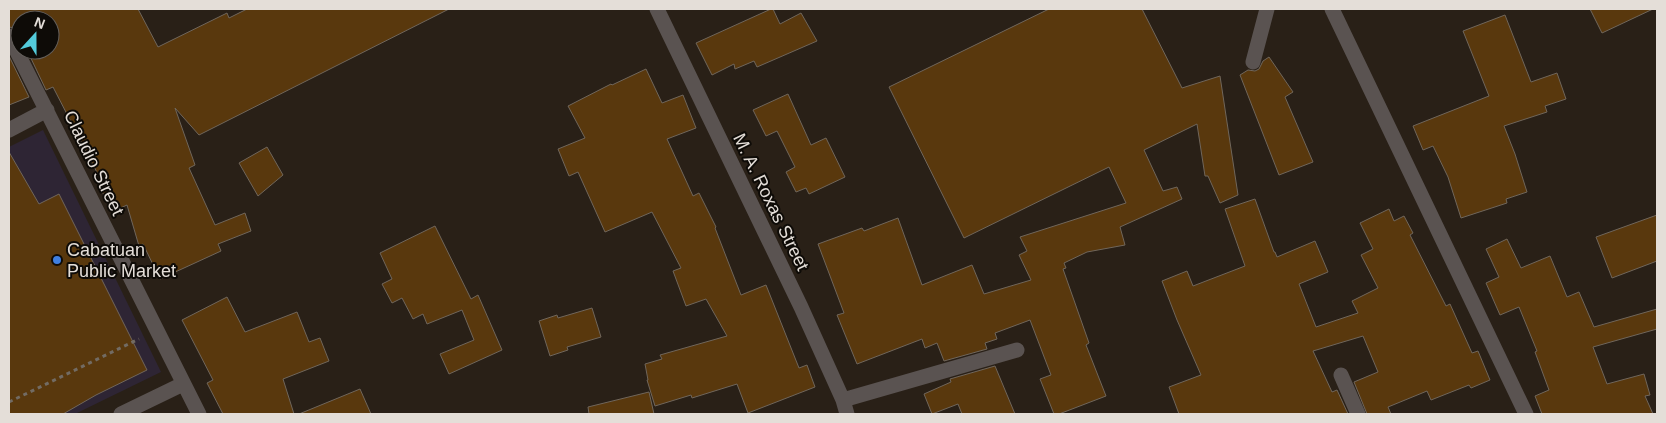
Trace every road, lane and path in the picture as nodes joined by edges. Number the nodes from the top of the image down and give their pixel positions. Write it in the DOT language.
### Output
graph roads {
  1 [pos="657,9"];
  2 [pos="1266,9"];
  3 [pos="1332,9"];
  4 [pos="9,36"];
  5 [pos="1253,62"];
  6 [pos="47,110"];
  7 [pos="9,130"];
  8 [pos="157,330"];
  9 [pos="1017,350"];
  10 [pos="1341,375"];
  11 [pos="183,384"];
  12 [pos="9,402"];
  13 [pos="845,407"];
  14 [pos="121,414"];
  15 [pos="199,414"];
  16 [pos="1358,414"];
  17 [pos="1526,414"];
  1 -- 13 [label="street, M. A. Roxas Street"];
  2 -- 5 [label="street"];
  3 -- 17 [label="street"];
  4 -- 6 [label="street, Claudio Street"];
  6 -- 7 [label="street"];
  6 -- 8 [label="street, Claudio Street"];
  8 -- 11 [label="street, Claudio Street"];
  8 -- 12 [label="path"];
  9 -- 13 [label="street"];
  10 -- 16 [label="street"];
  11 -- 14 [label="street"];
  11 -- 15 [label="street, Claudio Street"];
}
